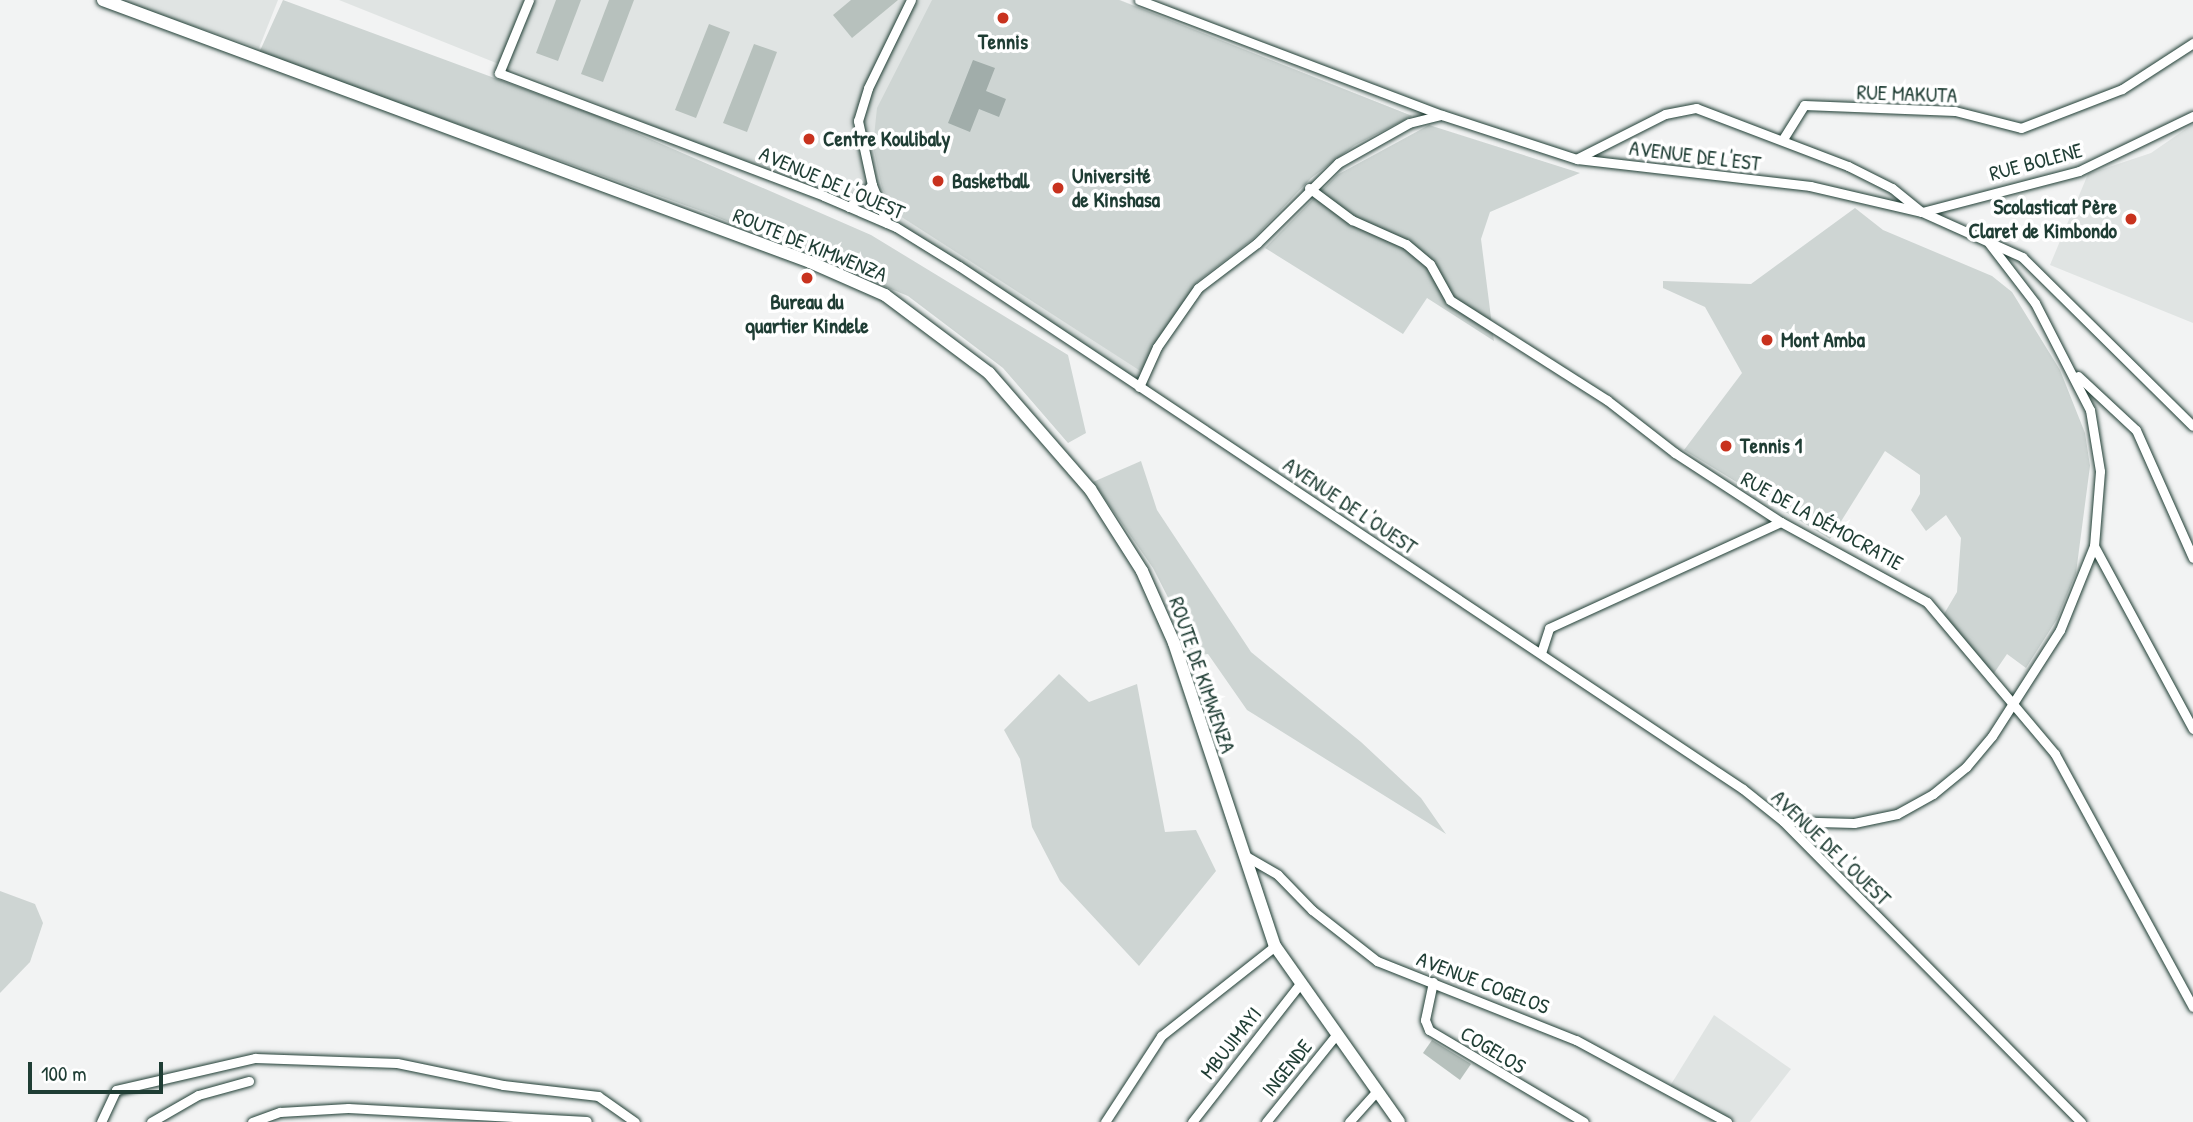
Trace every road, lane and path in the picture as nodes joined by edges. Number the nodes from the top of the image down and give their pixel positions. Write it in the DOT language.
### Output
graph roads {
  1 [pos="103,0"];
  2 [pos="529,0"];
  3 [pos="911,0"];
  4 [pos="1139,0"];
  5 [pos="2193,43"];
  6 [pos="1442,115"];
  7 [pos="2193,116"];
  8 [pos="1783,139"];
  9 [pos="1577,159"];
  10 [pos="872,185"];
  11 [pos="1309,188"];
  12 [pos="849,207"];
  13 [pos="1922,212"];
  14 [pos="887,223"];
  15 [pos="1987,240"];
  16 [pos="2077,375"];
  17 [pos="1139,387"];
  18 [pos="2193,426"];
  19 [pos="1781,522"];
  20 [pos="2094,546"];
  21 [pos="2193,558"];
  22 [pos="1541,653"];
  23 [pos="2011,706"];
  24 [pos="2193,729"];
  25 [pos="1783,821"];
  26 [pos="1242,855"];
  27 [pos="1275,946"];
  28 [pos="1433,982"];
  29 [pos="1299,985"];
  30 [pos="2193,1007"];
  31 [pos="1336,1035"];
  32 [pos="250,1082"];
  33 [pos="1375,1093"];
  34 [pos="587,1121"];
  35 [pos="101,1122"];
  36 [pos="151,1122"];
  37 [pos="252,1122"];
  38 [pos="635,1122"];
  39 [pos="1105,1122"];
  40 [pos="1192,1122"];
  41 [pos="1266,1122"];
  42 [pos="1349,1122"];
  43 [pos="1399,1122"];
  44 [pos="1584,1122"];
  45 [pos="1727,1122"];
  46 [pos="2081,1122"];
  1 -- 26 [label="street, ROUTE DE KIMWENZA"];
  2 -- 12 [label="street, AVENUE DE L'OUEST"];
  3 -- 10 [label="street"];
  4 -- 6 [label="street, AVENUE DE L'EST"];
  5 -- 8 [label="street, RUE MAKUTA"];
  6 -- 9 [label="street, AVENUE DE L'EST"];
  6 -- 11 [label="street"];
  7 -- 13 [label="street, RUE BOLENE"];
  8 -- 9 [label="street"];
  8 -- 13 [label="street"];
  9 -- 13 [label="street, AVENUE DE L'EST"];
  10 -- 12 [label="street"];
  10 -- 14 [label="street"];
  11 -- 17 [label="street"];
  11 -- 19 [label="street, RUE DE LA DÉMOCRATIE"];
  12 -- 14 [label="street, AVENUE DE L'OUEST"];
  13 -- 15 [label="street, AVENUE DE L'EST"];
  14 -- 17 [label="street, AVENUE DE L'OUEST"];
  15 -- 16 [label="street"];
  15 -- 18 [label="street, AVENUE DE L'EST"];
  16 -- 20 [label="street"];
  16 -- 21 [label="street"];
  17 -- 22 [label="street, AVENUE DE L'OUEST"];
  19 -- 22 [label="street"];
  19 -- 23 [label="street, RUE DE LA DÉMOCRATIE"];
  20 -- 23 [label="street"];
  20 -- 24 [label="street"];
  22 -- 25 [label="street, AVENUE DE L'OUEST"];
  23 -- 25 [label="street"];
  23 -- 30 [label="street, RUE DE LA DÉMOCRATIE"];
  25 -- 46 [label="street, AVENUE DE L'OUEST"];
  26 -- 27 [label="street, ROUTE DE KIMWENZA"];
  26 -- 28 [label="street, AVENUE COGELOS"];
  27 -- 29 [label="street, ROUTE DE KIMWENZA"];
  27 -- 39 [label="street"];
  28 -- 44 [label="street, COGELOS"];
  28 -- 45 [label="street, AVENUE COGELOS"];
  29 -- 31 [label="street, ROUTE DE KIMWENZA"];
  29 -- 40 [label="street, MBUJIMAYI"];
  31 -- 33 [label="street, ROUTE DE KIMWENZA"];
  31 -- 41 [label="street, INGENDE"];
  32 -- 36 [label="street"];
  33 -- 42 [label="street"];
  33 -- 43 [label="street, ROUTE DE KIMWENZA"];
  34 -- 37 [label="street"];
  35 -- 38 [label="street"];
}
